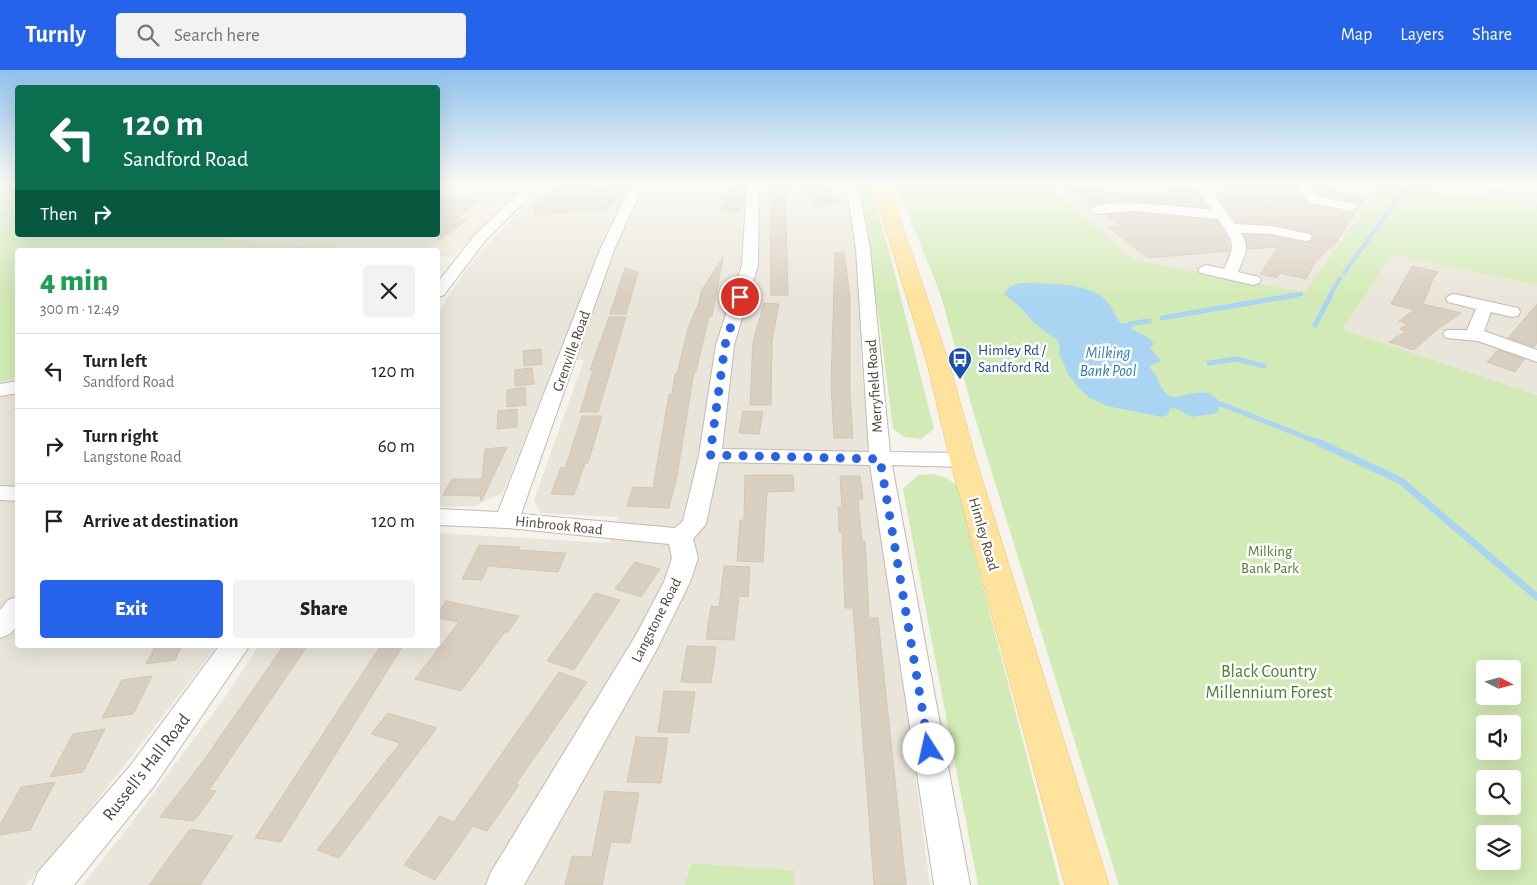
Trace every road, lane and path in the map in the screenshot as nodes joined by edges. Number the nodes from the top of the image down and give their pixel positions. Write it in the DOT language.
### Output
graph roads {
  1 [pos="498,221"];
  2 [pos="620,221"];
  3 [pos="752,221"];
  4 [pos="858,221"];
  5 [pos="892,221"];
  6 [pos="1227,221"];
  7 [pos="1232,228"];
  8 [pos="1305,237"];
  9 [pos="1206,270"];
  10 [pos="1228,274"];
  11 [pos="1253,280"];
  12 [pos="440,289"];
  13 [pos="1454,299"];
  14 [pos="1485,306"];
  15 [pos="1512,312"];
  16 [pos="1452,334"];
  17 [pos="1480,336"];
  18 [pos="1537,356"];
  19 [pos="15,388"];
  20 [pos="0,390"];
  21 [pos="710,455"];
  22 [pos="880,459"];
  23 [pos="963,460"];
  24 [pos="0,493"];
  25 [pos="15,494"];
  26 [pos="440,517"];
  27 [pos="507,520"];
  28 [pos="680,537"];
  29 [pos="15,610"];
  30 [pos="0,628"];
  31 [pos="234,648"];
  32 [pos="51,885"];
  33 [pos="504,885"];
  34 [pos="952,885"];
  35 [pos="1086,885"];
  1 -- 12 [label="street"];
  2 -- 27 [label="street, Grenville Road"];
  3 -- 21 [label="street"];
  4 -- 22 [label="street, Merryfield Road"];
  5 -- 23 [label="main road, Himley Road"];
  6 -- 7 [label="street"];
  7 -- 8 [label="street"];
  7 -- 10 [label="street"];
  9 -- 10 [label="street"];
  10 -- 11 [label="street"];
  13 -- 14 [label="street"];
  14 -- 15 [label="street"];
  14 -- 17 [label="street"];
  16 -- 17 [label="street"];
  17 -- 18 [label="street"];
  19 -- 20 [label="street"];
  21 -- 22 [label="street"];
  21 -- 28 [label="street"];
  22 -- 23 [label="street"];
  22 -- 34 [label="street, Merryfield Road"];
  23 -- 35 [label="main road, Himley Road"];
  24 -- 25 [label="street"];
  26 -- 27 [label="street, Hinbrook Road"];
  27 -- 28 [label="street, Hinbrook Road"];
  28 -- 33 [label="street, Langstone Road"];
  29 -- 30 [label="street"];
  31 -- 32 [label="street, Russell's Hall Road"];
}
